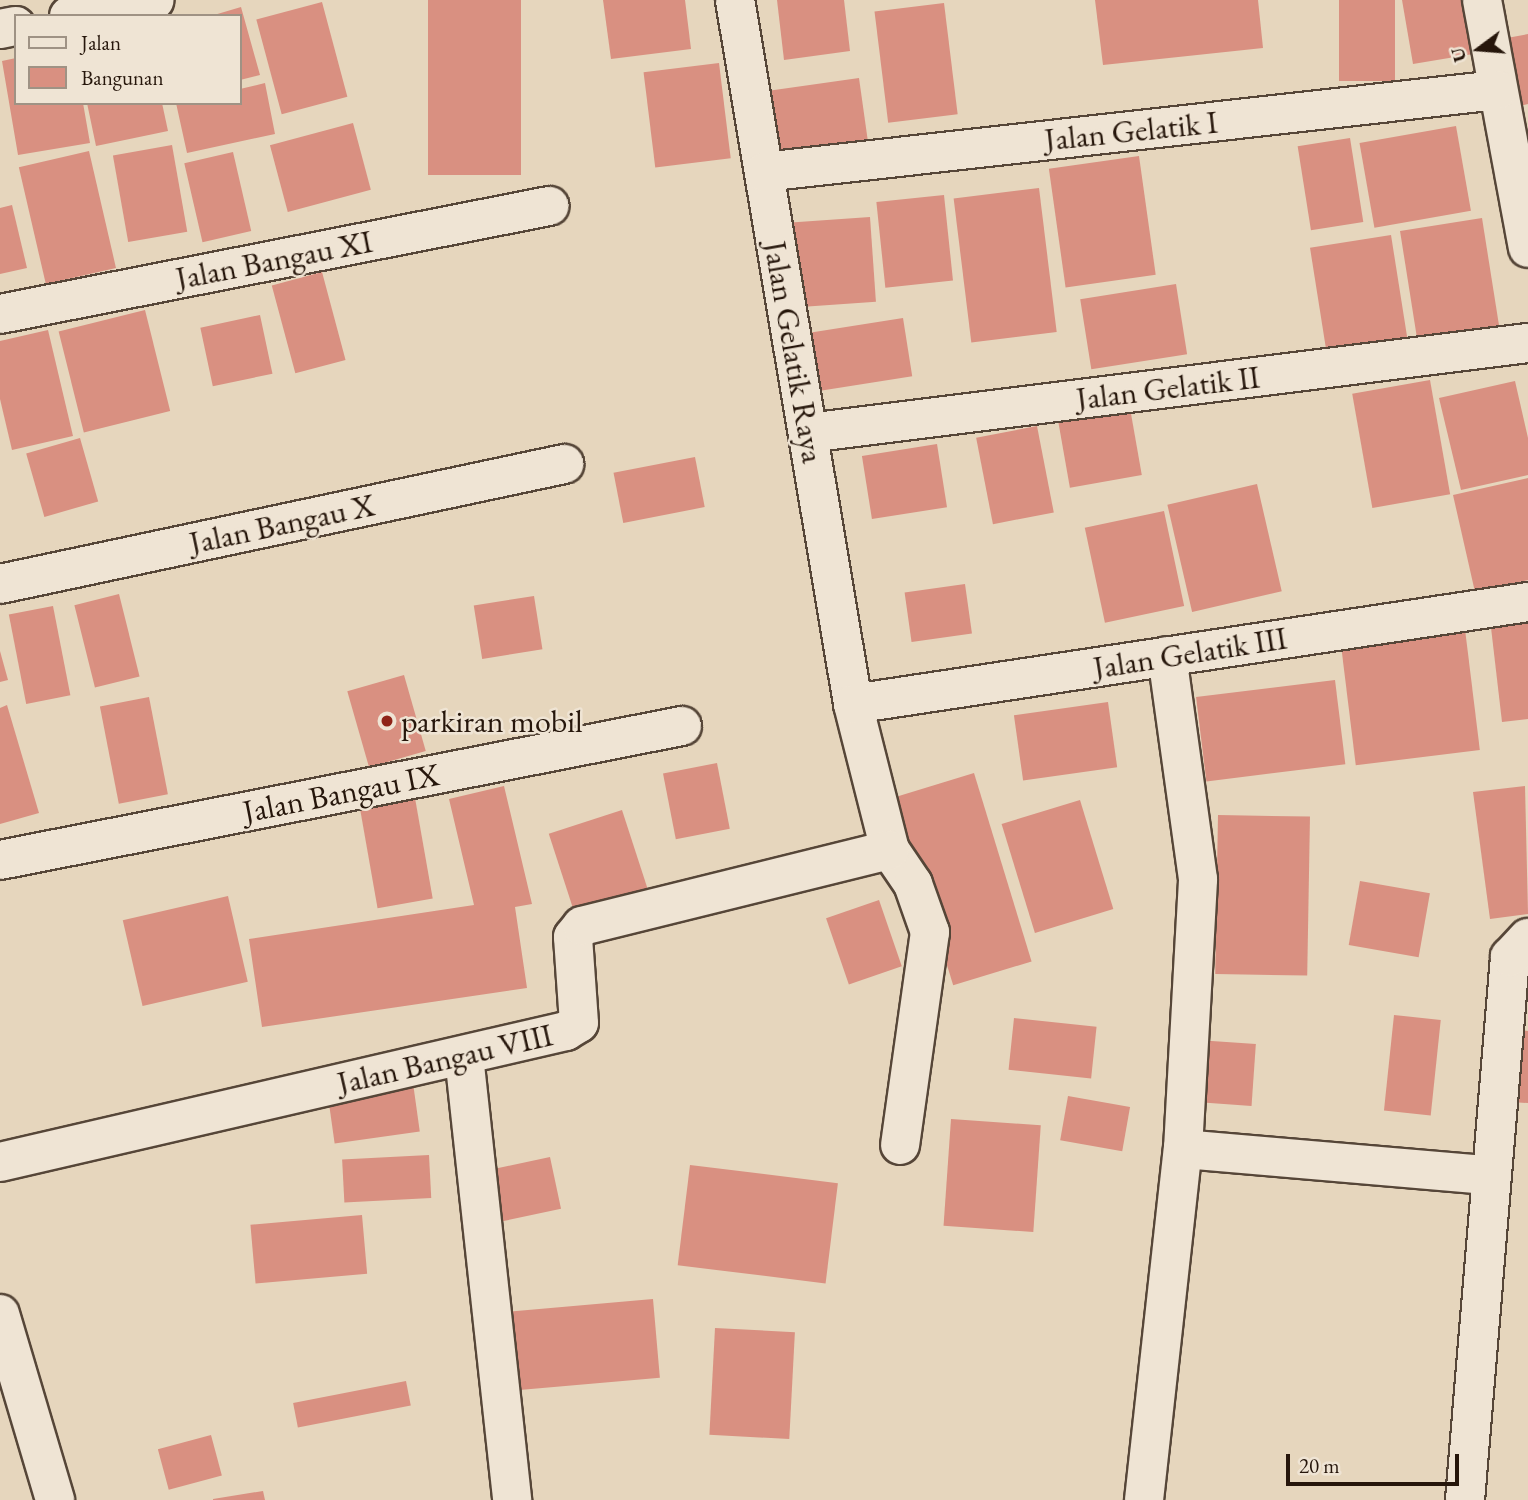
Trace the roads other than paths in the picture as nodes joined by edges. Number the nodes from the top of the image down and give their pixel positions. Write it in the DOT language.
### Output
graph roads {
  1 [pos="735,0"];
  2 [pos="1482,0"];
  3 [pos="135,2"];
  4 [pos="78,14"];
  5 [pos="1497,90"];
  6 [pos="764,172"];
  7 [pos="549,206"];
  8 [pos="1528,248"];
  9 [pos="0,314"];
  10 [pos="1528,342"];
  11 [pos="808,433"];
  12 [pos="565,464"];
  13 [pos="0,584"];
  14 [pos="1528,601"];
  15 [pos="1167,656"];
  16 [pos="853,704"];
  17 [pos="682,726"];
  18 [pos="890,850"];
  19 [pos="0,860"];
  20 [pos="1528,937"];
  21 [pos="464,1056"];
  22 [pos="900,1145"];
  23 [pos="1183,1149"];
  24 [pos="0,1162"];
  25 [pos="1489,1175"];
  26 [pos="3,1337"];
  27 [pos="55,1500"];
  28 [pos="512,1500"];
  29 [pos="1144,1500"];
  30 [pos="1465,1500"];
  1 -- 6 [label="street, Jalan Gelatik Raya"];
  2 -- 5 [label="street"];
  3 -- 4 [label="street"];
  5 -- 6 [label="street, Jalan Gelatik I"];
  5 -- 8 [label="street"];
  6 -- 11 [label="street, Jalan Gelatik Raya"];
  7 -- 9 [label="street, Jalan Bangau XI"];
  10 -- 11 [label="street, Jalan Gelatik II"];
  11 -- 16 [label="street, Jalan Gelatik Raya"];
  12 -- 13 [label="street, Jalan Bangau X"];
  14 -- 15 [label="street, Jalan Gelatik III"];
  15 -- 16 [label="street, Jalan Gelatik III"];
  15 -- 23 [label="street"];
  16 -- 18 [label="street"];
  17 -- 19 [label="street, Jalan Bangau IX"];
  18 -- 21 [label="street, Jalan Bangau VIII"];
  18 -- 22 [label="street"];
  20 -- 25 [label="street"];
  21 -- 24 [label="street, Jalan Bangau VIII"];
  21 -- 28 [label="street"];
  23 -- 25 [label="street"];
  23 -- 29 [label="street"];
  25 -- 30 [label="street"];
  26 -- 27 [label="street"];
}
